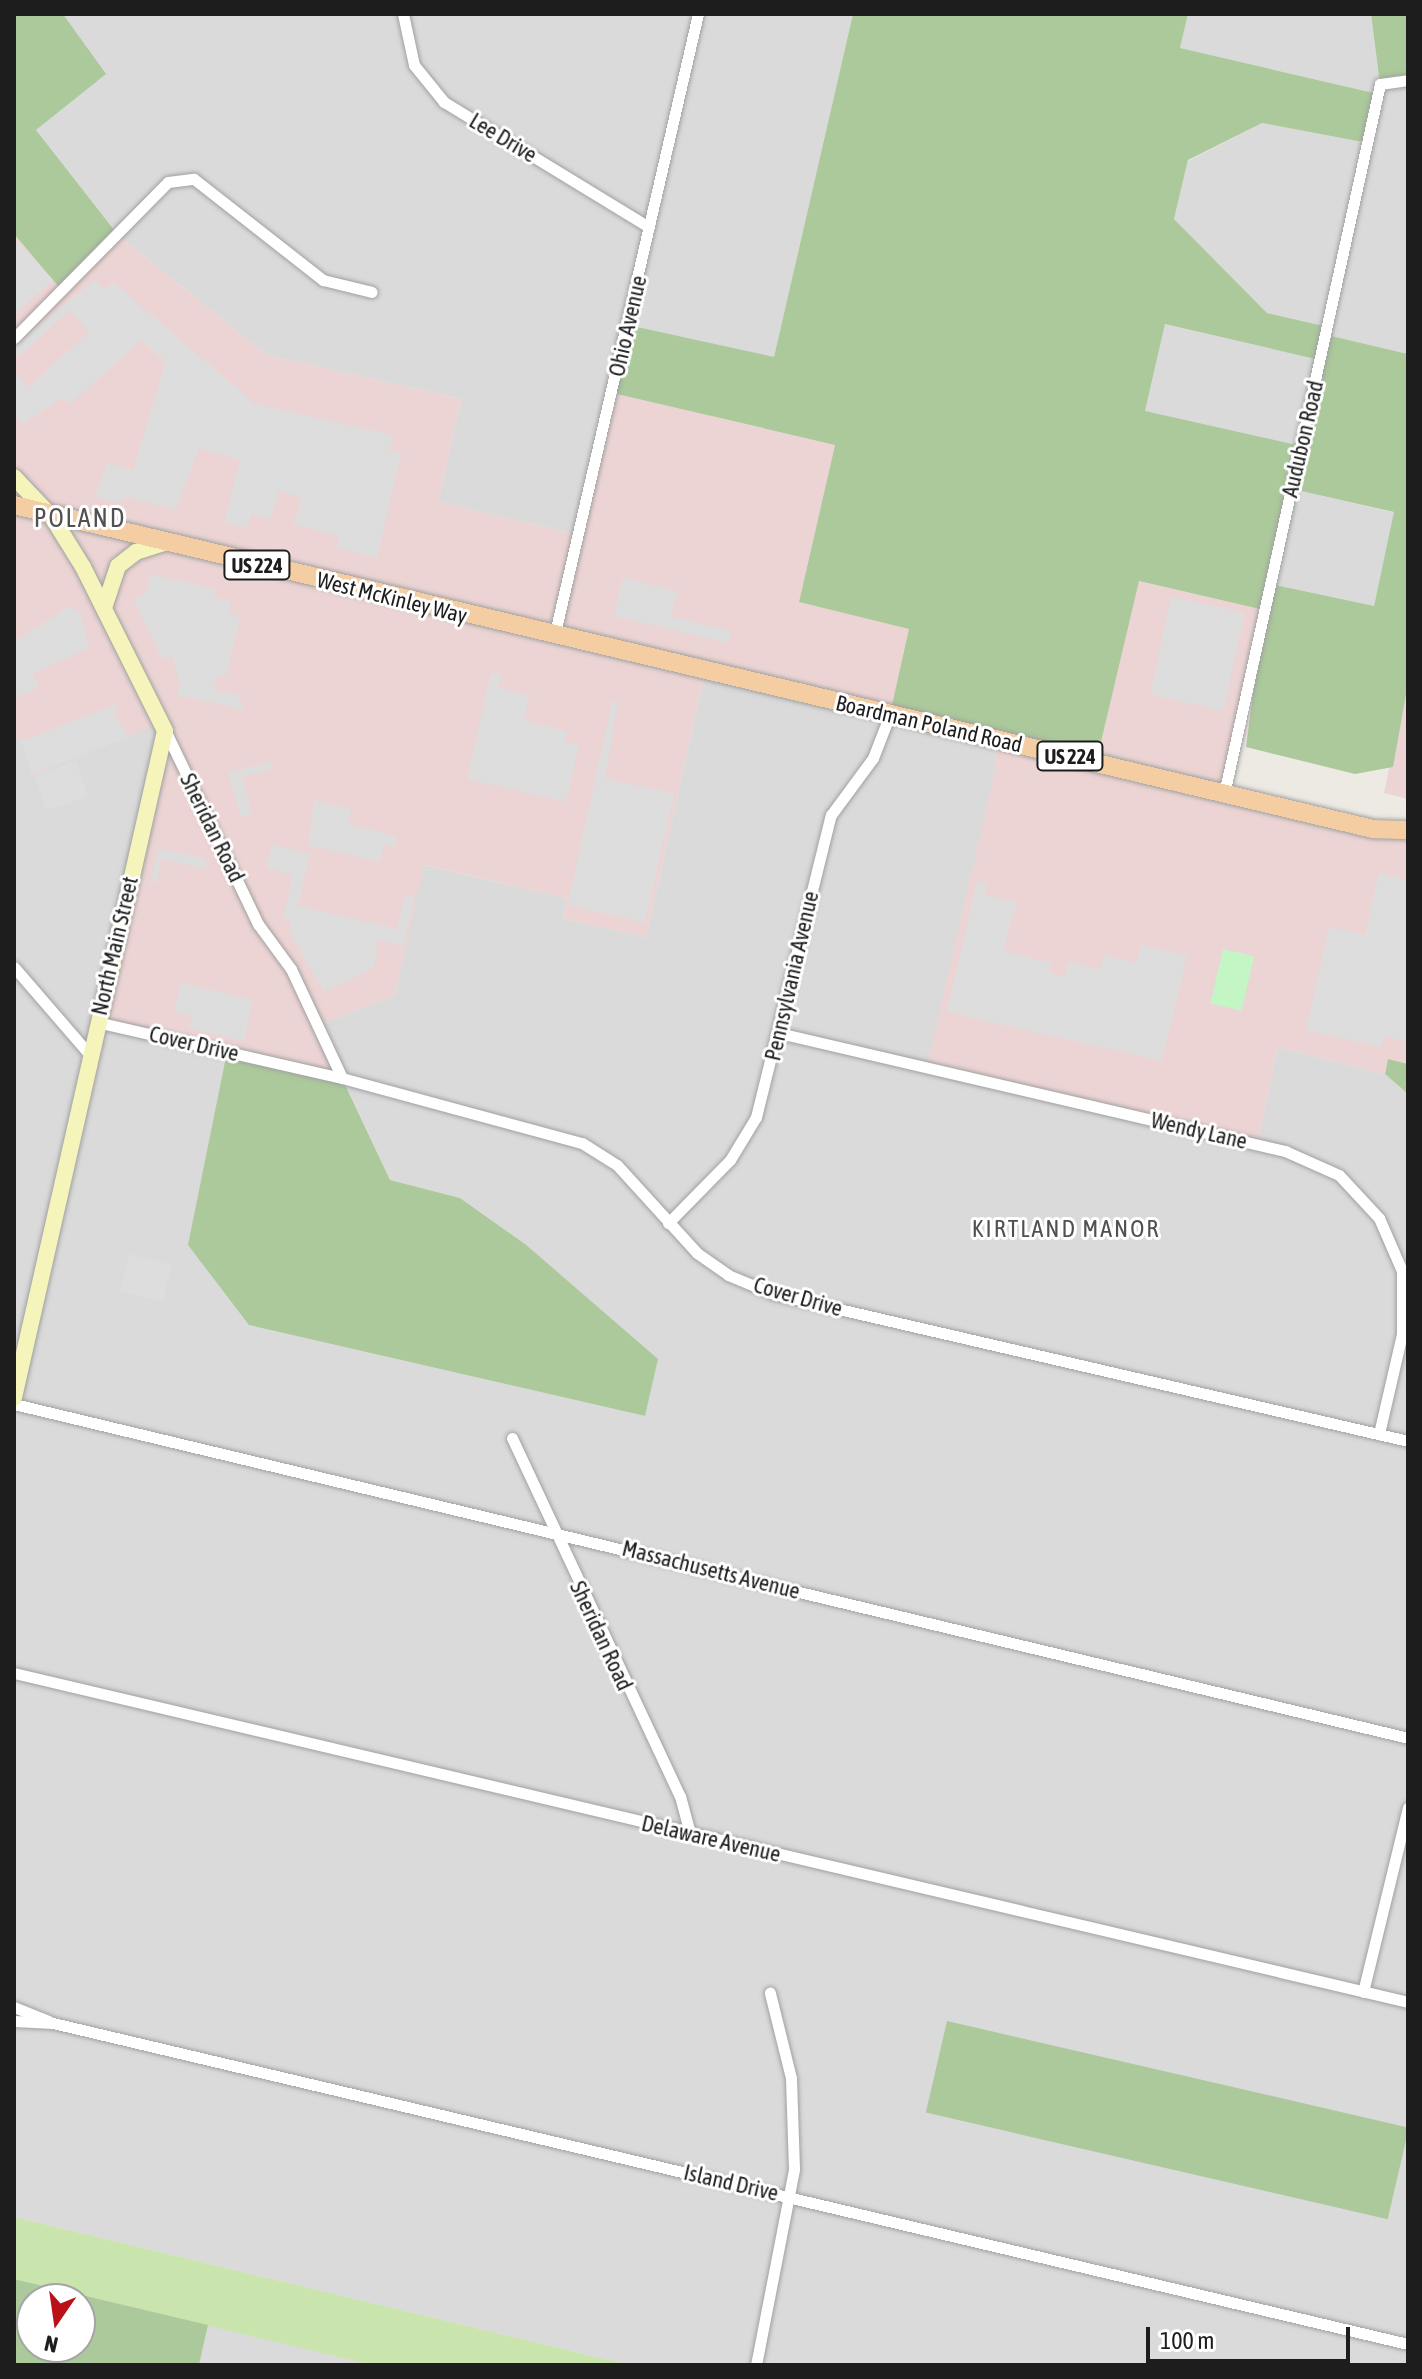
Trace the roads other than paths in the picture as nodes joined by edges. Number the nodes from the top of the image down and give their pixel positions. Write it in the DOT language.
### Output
graph roads {
  1 [pos="403,14"];
  2 [pos="698,14"];
  3 [pos="1408,80"];
  4 [pos="649,227"];
  5 [pos="372,292"];
  6 [pos="14,338"];
  7 [pos="14,477"];
  8 [pos="14,505"];
  9 [pos="52,517"];
  10 [pos="163,543"];
  11 [pos="104,608"];
  12 [pos="554,637"];
  13 [pos="732,678"];
  14 [pos="890,714"];
  15 [pos="165,731"];
  16 [pos="1224,794"];
  17 [pos="1408,830"];
  18 [pos="14,967"];
  19 [pos="97,1022"];
  20 [pos="779,1033"];
  21 [pos="90,1055"];
  22 [pos="342,1078"];
  23 [pos="668,1223"];
  24 [pos="14,1398"];
  25 [pos="14,1404"];
  26 [pos="1379,1434"];
  27 [pos="512,1438"];
  28 [pos="1408,1441"];
  29 [pos="554,1533"];
  30 [pos="14,1673"];
  31 [pos="1408,1738"];
  32 [pos="1408,1807"];
  33 [pos="690,1833"];
  34 [pos="1363,1992"];
  35 [pos="770,1993"];
  36 [pos="1408,2002"];
  37 [pos="14,2007"];
  38 [pos="14,2021"];
  39 [pos="53,2023"];
  40 [pos="789,2197"];
  41 [pos="1408,2344"];
  42 [pos="756,2365"];
  1 -- 4 [label="street, Lee Drive"];
  2 -- 4 [label="street, Ohio Avenue"];
  3 -- 16 [label="street, Audubon Road"];
  4 -- 12 [label="street, Ohio Avenue"];
  5 -- 6 [label="street"];
  7 -- 9 [label="main road"];
  8 -- 9 [label="main road, US 224"];
  9 -- 10 [label="main road, West McKinley Way / US 224"];
  9 -- 11 [label="main road"];
  10 -- 11 [label="main road"];
  10 -- 12 [label="main road, West McKinley Way / US 224"];
  11 -- 15 [label="main road"];
  12 -- 13 [label="main road, West McKinley Way / US 224"];
  13 -- 14 [label="main road, Boardman Poland Road / US 224"];
  14 -- 16 [label="main road, Boardman Poland Road / US 224"];
  14 -- 20 [label="street, Pennsylvania Avenue"];
  15 -- 19 [label="main road, North Main Street"];
  15 -- 22 [label="street, Sheridan Road"];
  16 -- 17 [label="main road, Boardman Poland Road / US 224"];
  18 -- 21 [label="street"];
  19 -- 21 [label="main road, North Main Street"];
  19 -- 22 [label="street, Cover Drive"];
  20 -- 23 [label="street, Pennsylvania Avenue"];
  20 -- 26 [label="street, Wendy Lane"];
  21 -- 24 [label="main road, North Main Street"];
  22 -- 23 [label="street, Cover Drive"];
  23 -- 26 [label="street, Cover Drive"];
  25 -- 29 [label="street, Massachusetts Avenue"];
  26 -- 28 [label="street, Cover Drive"];
  27 -- 29 [label="street, Sheridan Road"];
  29 -- 31 [label="street, Massachusetts Avenue"];
  29 -- 33 [label="street, Sheridan Road"];
  30 -- 33 [label="street, Delaware Avenue"];
  32 -- 34 [label="street"];
  33 -- 34 [label="street, Delaware Avenue"];
  34 -- 36 [label="street, Delaware Avenue"];
  35 -- 40 [label="street"];
  37 -- 39 [label="street, Island Drive"];
  38 -- 39 [label="street, Island Drive"];
  39 -- 40 [label="street, Island Drive"];
  40 -- 41 [label="street, Island Drive"];
  40 -- 42 [label="street"];
}
